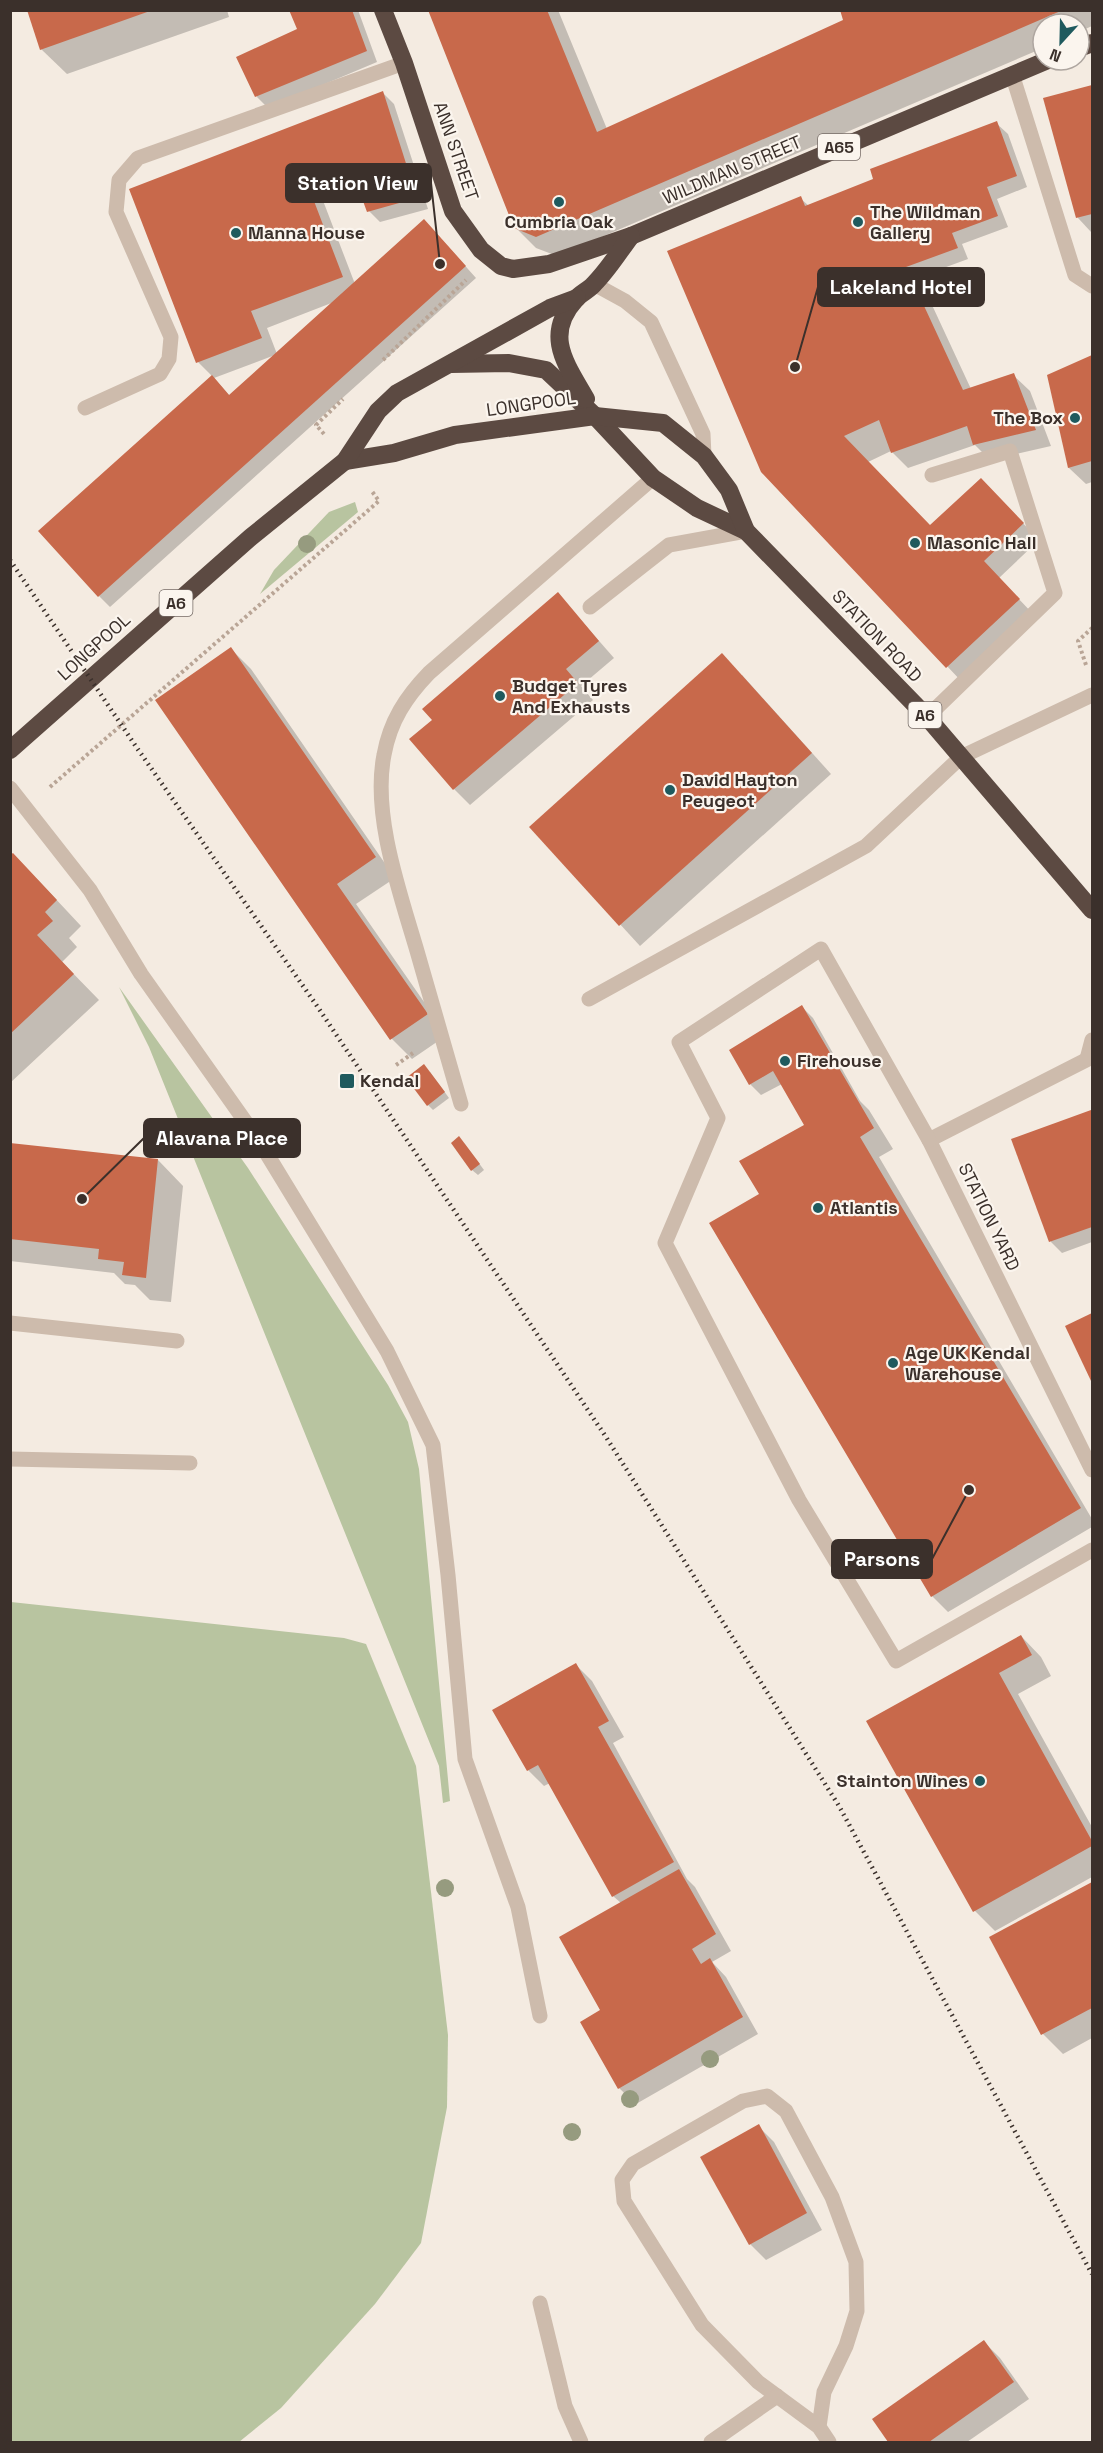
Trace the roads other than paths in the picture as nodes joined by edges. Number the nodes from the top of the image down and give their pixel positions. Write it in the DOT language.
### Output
graph roads {
  1 [pos="383,10"];
  2 [pos="404,63"];
  3 [pos="1031,67"];
  4 [pos="1012,74"];
  5 [pos="631,236"];
  6 [pos="594,284"];
  7 [pos="1092,286"];
  8 [pos="577,298"];
  9 [pos="447,364"];
  10 [pos="85,408"];
  11 [pos="595,416"];
  12 [pos="704,456"];
  13 [pos="345,461"];
  14 [pos="932,476"];
  15 [pos="653,478"];
  16 [pos="746,531"];
  17 [pos="590,607"];
  18 [pos="1092,695"];
  19 [pos="927,717"];
  20 [pos="10,750"];
  21 [pos="961,757"];
  22 [pos="10,788"];
  23 [pos="1092,910"];
  24 [pos="589,999"];
  25 [pos="1092,1040"];
  26 [pos="1090,1058"];
  27 [pos="461,1104"];
  28 [pos="929,1140"];
  29 [pos="10,1323"];
  30 [pos="177,1341"];
  31 [pos="10,1459"];
  32 [pos="190,1462"];
  33 [pos="1092,1470"];
  34 [pos="1092,1550"];
  35 [pos="540,2016"];
  36 [pos="540,2302"];
  37 [pos="777,2396"];
  38 [pos="819,2427"];
  39 [pos="581,2442"];
  40 [pos="711,2442"];
  41 [pos="829,2442"];
  1 -- 2 [label="highway, ANN STREET"];
  2 -- 5 [label="highway, ANN STREET"];
  2 -- 10 [label="lane"];
  3 -- 4 [label="highway, WILDMAN STREET / A65"];
  4 -- 5 [label="highway, WILDMAN STREET / A65"];
  4 -- 7 [label="lane"];
  5 -- 6 [label="highway, WILDMAN STREET / A65"];
  6 -- 8 [label="highway, WILDMAN STREET / A65"];
  6 -- 12 [label="lane"];
  8 -- 9 [label="highway"];
  8 -- 11 [label="highway, WILDMAN STREET / A65"];
  9 -- 11 [label="highway, LONGPOOL / A6"];
  9 -- 13 [label="highway, LONGPOOL / A6"];
  11 -- 12 [label="highway, STATION ROAD / A6"];
  11 -- 13 [label="highway, LONGPOOL / A6"];
  11 -- 15 [label="highway, STATION ROAD / A6"];
  12 -- 16 [label="highway, STATION ROAD / A6"];
  13 -- 20 [label="highway, LONGPOOL / A6"];
  14 -- 19 [label="lane"];
  15 -- 16 [label="highway, STATION ROAD / A6"];
  15 -- 27 [label="lane"];
  16 -- 17 [label="lane"];
  16 -- 19 [label="highway, STATION ROAD / A6"];
  18 -- 21 [label="lane"];
  19 -- 21 [label="highway, STATION ROAD / A6"];
  21 -- 23 [label="highway, STATION ROAD / A6"];
  21 -- 24 [label="lane"];
  22 -- 35 [label="lane"];
  25 -- 26 [label="lane"];
  26 -- 28 [label="lane"];
  28 -- 33 [label="lane, STATION YARD"];
  28 -- 34 [label="lane, STATION YARD"];
  29 -- 30 [label="lane"];
  31 -- 32 [label="lane"];
  36 -- 39 [label="lane"];
  37 -- 38 [label="lane"];
  37 -- 38 [label="lane"];
  37 -- 40 [label="lane"];
  38 -- 41 [label="lane"];
}
